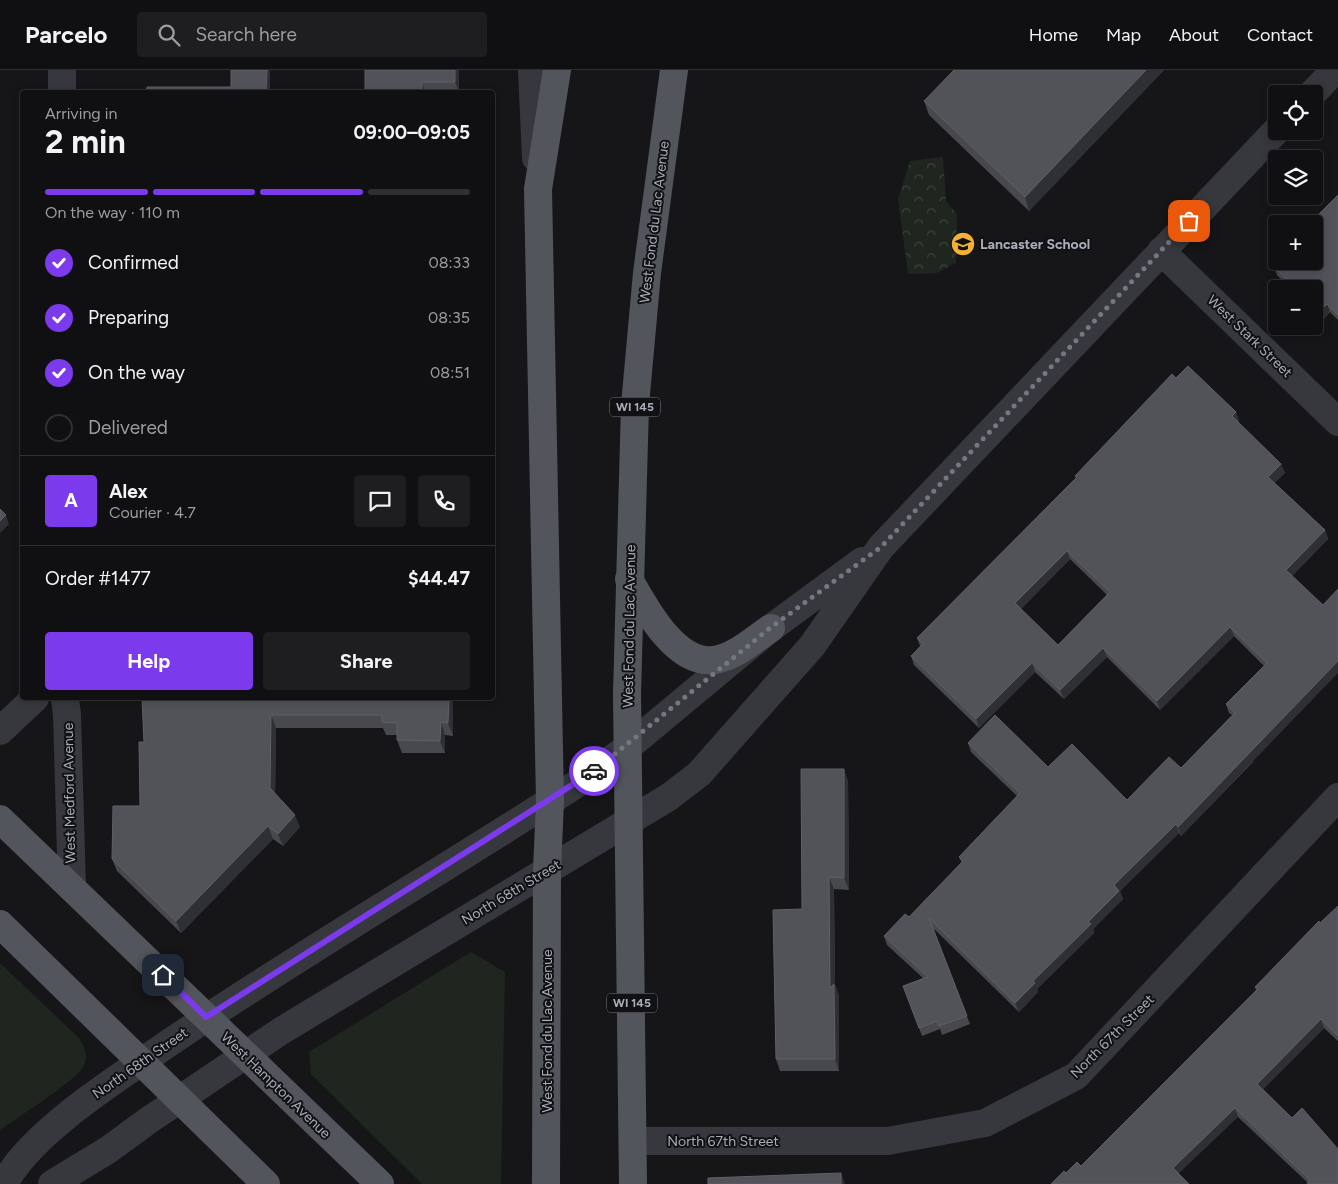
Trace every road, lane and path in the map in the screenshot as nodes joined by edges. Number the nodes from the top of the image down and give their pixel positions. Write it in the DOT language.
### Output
graph roads {
  1 [pos="62,70"];
  2 [pos="532,70"];
  3 [pos="557,70"];
  4 [pos="674,70"];
  5 [pos="1335,70"];
  6 [pos="1321,85"];
  7 [pos="62,90"];
  8 [pos="1268,139"];
  9 [pos="538,189"];
  10 [pos="1162,251"];
  11 [pos="1338,422"];
  12 [pos="881,547"];
  13 [pos="629,579"];
  14 [pos="770,628"];
  15 [pos="33,700"];
  16 [pos="65,700"];
  17 [pos="0,731"];
  18 [pos="628,747"];
  19 [pos="1338,797"];
  20 [pos="550,801"];
  21 [pos="0,819"];
  22 [pos="629,822"];
  23 [pos="547,870"];
  24 [pos="72,888"];
  25 [pos="0,924"];
  26 [pos="206,1017"];
  27 [pos="246,1055"];
  28 [pos="141,1062"];
  29 [pos="179,1099"];
  30 [pos="634,1141"];
  31 [pos="4,1184"];
  32 [pos="52,1184"];
  33 [pos="266,1184"];
  34 [pos="380,1184"];
  35 [pos="546,1184"];
  36 [pos="633,1184"];
  1 -- 7 [label="street"];
  2 -- 9 [label="street, West Fond du Lac Avenue"];
  3 -- 9 [label="main road, West Fond du Lac Avenue"];
  4 -- 13 [label="main road, West Fond du Lac Avenue / WI 145"];
  5 -- 6 [label="street"];
  8 -- 10 [label="street, North 68th Street"];
  9 -- 20 [label="main road, West Fond du Lac Avenue"];
  10 -- 11 [label="street, West Stark Street"];
  10 -- 12 [label="street, North 68th Street"];
  12 -- 14 [label="street, North 68th Street"];
  12 -- 22 [label="street, North 68th Street"];
  13 -- 14 [label="main road"];
  13 -- 18 [label="main road, West Fond du Lac Avenue / WI 145"];
  14 -- 18 [label="street, North 68th Street"];
  15 -- 17 [label="street"];
  16 -- 24 [label="street, West Medford Avenue"];
  18 -- 20 [label="street, North 68th Street"];
  18 -- 22 [label="main road, West Fond du Lac Avenue / WI 145"];
  19 -- 30 [label="street, North 67th Street"];
  20 -- 23 [label="main road, West Fond du Lac Avenue"];
  20 -- 26 [label="street, North 68th Street"];
  21 -- 24 [label="main road, West Hampton Avenue"];
  22 -- 23 [label="street, North 68th Street"];
  22 -- 30 [label="main road, West Fond du Lac Avenue / WI 145"];
  23 -- 27 [label="street, North 68th Street"];
  23 -- 35 [label="main road, West Fond du Lac Avenue"];
  24 -- 26 [label="main road, West Hampton Avenue"];
  25 -- 28 [label="main road"];
  26 -- 27 [label="main road, West Hampton Avenue"];
  26 -- 28 [label="street, North 68th Street"];
  27 -- 29 [label="street, North 68th Street"];
  27 -- 34 [label="main road, West Hampton Avenue"];
  28 -- 29 [label="main road"];
  28 -- 31 [label="street, North 68th Street"];
  29 -- 32 [label="street, North 68th Street"];
  29 -- 33 [label="main road"];
  30 -- 36 [label="main road, West Fond du Lac Avenue / WI 145"];
}
